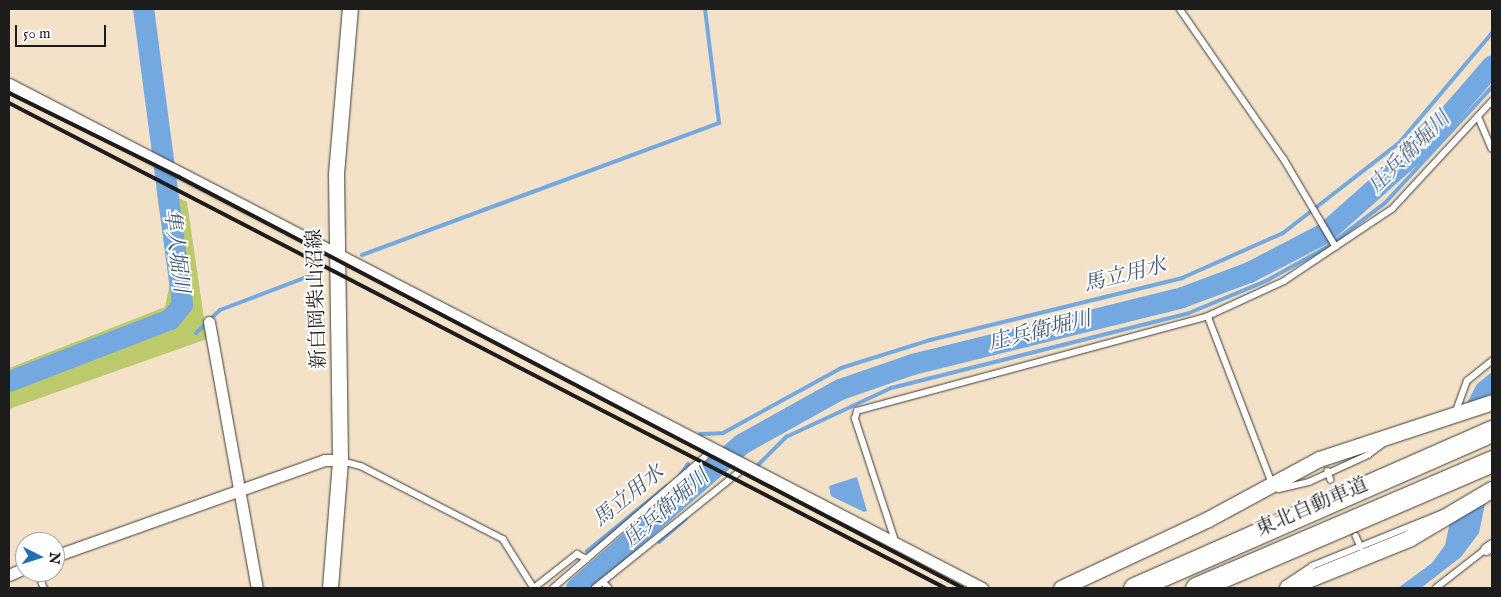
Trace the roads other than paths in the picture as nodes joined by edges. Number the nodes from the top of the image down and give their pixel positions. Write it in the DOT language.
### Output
graph roads {
  1 [pos="350,9"];
  2 [pos="1180,9"];
  3 [pos="9,84"];
  4 [pos="1492,101"];
  5 [pos="1479,118"];
  6 [pos="1492,148"];
  7 [pos="1336,247"];
  8 [pos="335,255"];
  9 [pos="1208,316"];
  10 [pos="209,322"];
  11 [pos="1492,361"];
  12 [pos="1492,402"];
  13 [pos="1456,416"];
  14 [pos="1492,431"];
  15 [pos="1394,435"];
  16 [pos="718,450"];
  17 [pos="340,460"];
  18 [pos="1492,461"];
  19 [pos="744,464"];
  20 [pos="1328,471"];
  21 [pos="1332,480"];
  22 [pos="1272,483"];
  23 [pos="1492,490"];
  24 [pos="239,491"];
  25 [pos="1452,512"];
  26 [pos="1356,536"];
  27 [pos="896,544"];
  28 [pos="1361,547"];
  29 [pos="1489,547"];
  30 [pos="65,552"];
  31 [pos="587,559"];
  32 [pos="603,582"];
  33 [pos="257,588"];
  34 [pos="330,588"];
  35 [pos="534,588"];
  36 [pos="553,588"];
  37 [pos="595,588"];
  38 [pos="609,588"];
  39 [pos="982,588"];
  40 [pos="1062,588"];
  41 [pos="1134,588"];
  42 [pos="1196,588"];
  43 [pos="1282,588"];
  44 [pos="1288,588"];
  45 [pos="1436,588"];
  1 -- 8 [label="street, 新白岡柴山沼線"];
  2 -- 7 [label="lane"];
  3 -- 8 [label="street"];
  4 -- 5 [label="lane"];
  5 -- 6 [label="lane"];
  5 -- 7 [label="lane"];
  7 -- 9 [label="lane"];
  8 -- 16 [label="street"];
  8 -- 17 [label="street, 新白岡柴山沼線"];
  9 -- 22 [label="lane"];
  9 -- 27 [label="lane"];
  10 -- 24 [label="street"];
  11 -- 13 [label="lane"];
  12 -- 13 [label="street"];
  13 -- 15 [label="street"];
  14 -- 41 [label="highway, 東北自動車道"];
  15 -- 20 [label="lane"];
  15 -- 22 [label="street"];
  16 -- 19 [label="street"];
  16 -- 31 [label="lane"];
  17 -- 24 [label="street"];
  17 -- 34 [label="street, 新白岡柴山沼線"];
  17 -- 35 [label="lane"];
  18 -- 42 [label="highway, 東北自動車道"];
  19 -- 27 [label="street"];
  19 -- 32 [label="lane"];
  20 -- 21 [label="lane"];
  20 -- 22 [label="lane"];
  22 -- 40 [label="street"];
  23 -- 25 [label="main road"];
  24 -- 30 [label="street"];
  24 -- 33 [label="street"];
  25 -- 28 [label="lane"];
  25 -- 44 [label="main road"];
  26 -- 28 [label="lane"];
  27 -- 39 [label="street"];
  28 -- 43 [label="lane"];
  29 -- 45 [label="lane"];
  31 -- 35 [label="lane"];
  31 -- 36 [label="lane"];
  32 -- 37 [label="lane"];
  32 -- 38 [label="lane"];
}
